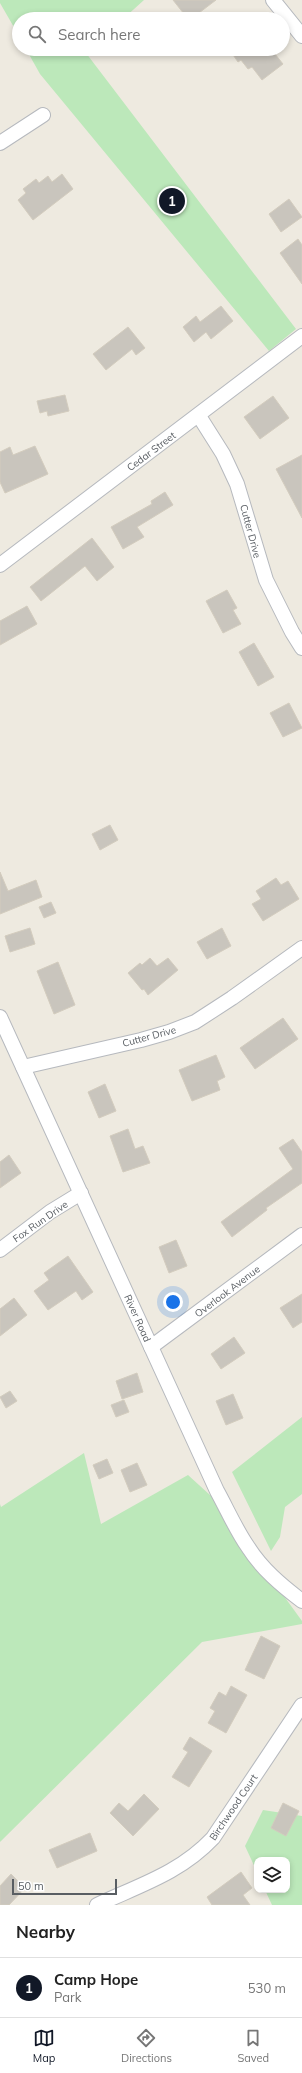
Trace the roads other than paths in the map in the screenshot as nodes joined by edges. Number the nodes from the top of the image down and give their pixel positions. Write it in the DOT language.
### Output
graph roads {
  1 [pos="274,0"];
  2 [pos="283,12"];
  3 [pos="290,21"];
  4 [pos="302,36"];
  5 [pos="43,116"];
  6 [pos="0,143"];
  7 [pos="302,336"];
  8 [pos="199,416"];
  9 [pos="0,565"];
  10 [pos="302,648"];
  11 [pos="302,948"];
  12 [pos="0,1017"];
  13 [pos="23,1067"];
  14 [pos="81,1192"];
  15 [pos="302,1235"];
  16 [pos="0,1250"];
  17 [pos="152,1347"];
  18 [pos="302,1601"];
  19 [pos="302,1705"];
  20 [pos="97,1905"];
  1 -- 2 [label="street"];
  3 -- 4 [label="street"];
  5 -- 6 [label="street"];
  7 -- 8 [label="street, Cedar Street"];
  8 -- 9 [label="street, Cedar Street"];
  8 -- 10 [label="street, Cutter Drive"];
  11 -- 13 [label="street, Cutter Drive"];
  12 -- 13 [label="street, River Road"];
  13 -- 14 [label="street, River Road"];
  14 -- 16 [label="street, Fox Run Drive"];
  14 -- 17 [label="street, River Road"];
  15 -- 17 [label="street, Overlook Avenue"];
  17 -- 18 [label="street, River Road"];
  19 -- 20 [label="street, Birchwood Court"];
}
